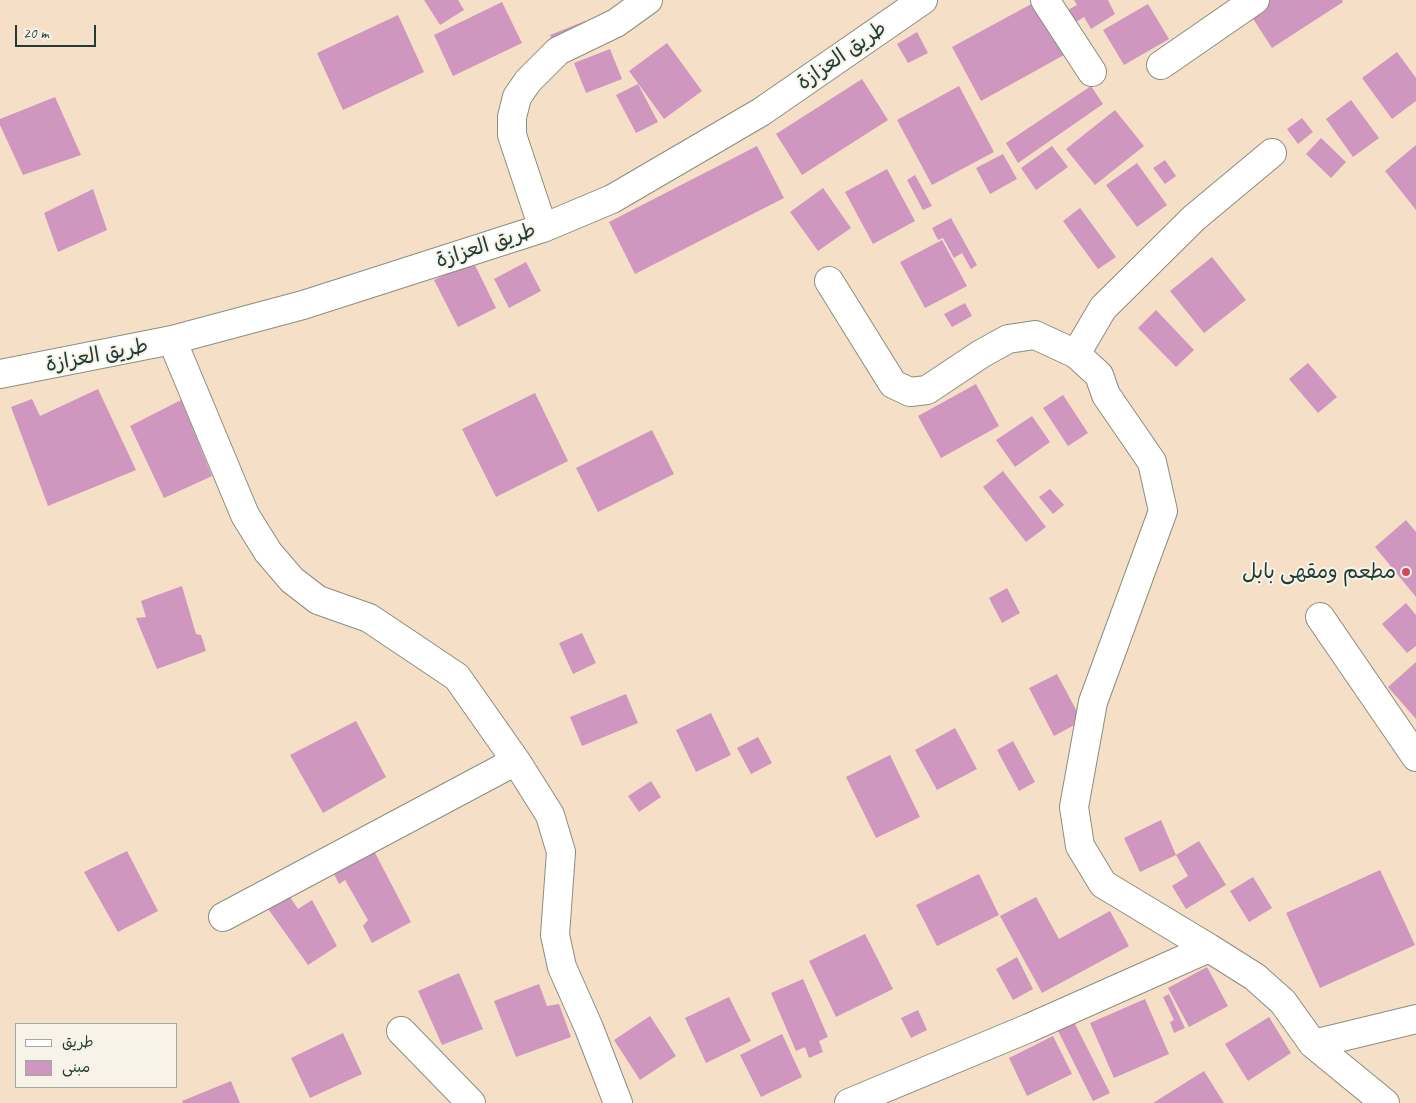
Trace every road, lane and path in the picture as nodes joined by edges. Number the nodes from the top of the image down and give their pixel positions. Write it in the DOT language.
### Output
graph roads {
  1 [pos="648,0"];
  2 [pos="923,0"];
  3 [pos="1045,0"];
  4 [pos="1255,0"];
  5 [pos="1161,65"];
  6 [pos="1092,72"];
  7 [pos="1272,153"];
  8 [pos="543,228"];
  9 [pos="829,281"];
  10 [pos="172,340"];
  11 [pos="1076,354"];
  12 [pos="0,374"];
  13 [pos="1320,617"];
  14 [pos="1416,757"];
  15 [pos="516,760"];
  16 [pos="223,918"];
  17 [pos="1209,948"];
  18 [pos="1416,1019"];
  19 [pos="401,1031"];
  20 [pos="1313,1044"];
  21 [pos="471,1103"];
  22 [pos="618,1103"];
  23 [pos="849,1103"];
  24 [pos="1385,1103"];
  1 -- 8 [label="street"];
  2 -- 8 [label="street, طريق العزازة"];
  3 -- 6 [label="street"];
  4 -- 5 [label="street"];
  7 -- 11 [label="street"];
  8 -- 10 [label="street, طريق العزازة"];
  9 -- 11 [label="street"];
  10 -- 12 [label="street, طريق العزازة"];
  10 -- 15 [label="street"];
  11 -- 17 [label="street"];
  13 -- 14 [label="street"];
  15 -- 16 [label="street"];
  15 -- 22 [label="street"];
  17 -- 20 [label="street"];
  17 -- 23 [label="street"];
  18 -- 20 [label="street"];
  19 -- 21 [label="street"];
  20 -- 24 [label="street"];
}
